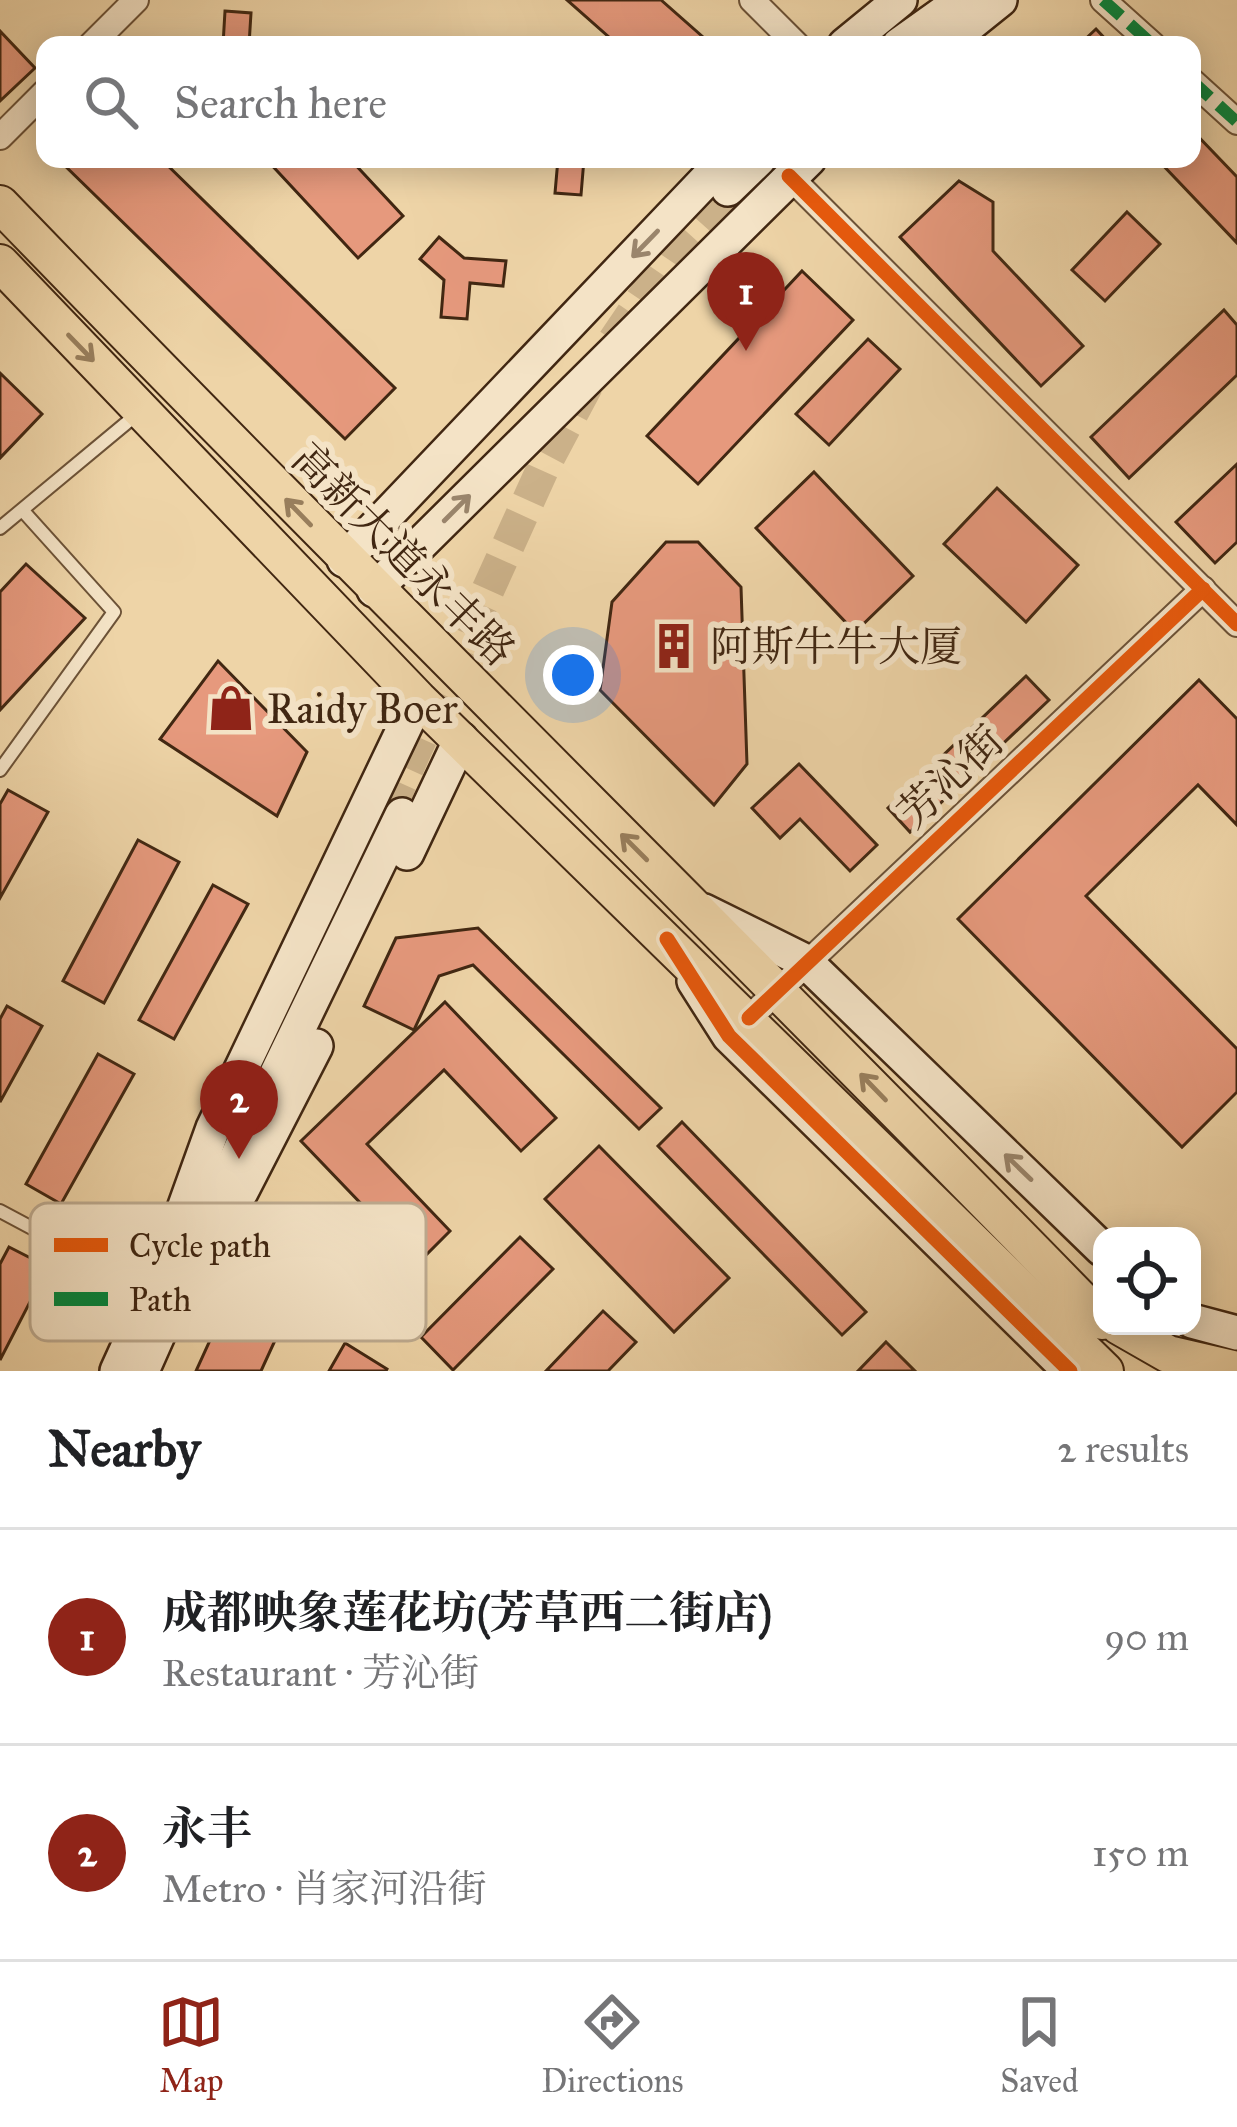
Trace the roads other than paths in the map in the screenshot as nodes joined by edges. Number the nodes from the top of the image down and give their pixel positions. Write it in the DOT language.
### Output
graph roads {
  1 [pos="136,0"];
  2 [pos="752,0"];
  3 [pos="900,0"];
  4 [pos="938,0"];
  5 [pos="962,0"];
  6 [pos="1000,0"];
  7 [pos="1103,0"];
  8 [pos="100,36"];
  9 [pos="788,36"];
  10 [pos="856,36"];
  11 [pos="893,36"];
  12 [pos="912,36"];
  13 [pos="955,36"];
  14 [pos="1143,36"];
  15 [pos="1201,89"];
  16 [pos="36,101"];
  17 [pos="1237,122"];
  18 [pos="0,137"];
  19 [pos="782,168"];
  20 [pos="790,168"];
  21 [pos="796,168"];
  22 [pos="731,182"];
  23 [pos="0,204"];
  24 [pos="0,263"];
  25 [pos="141,410"];
  26 [pos="24,512"];
  27 [pos="0,528"];
  28 [pos="344,560"];
  29 [pos="374,590"];
  30 [pos="1203,590"];
  31 [pos="1237,624"];
  32 [pos="418,699"];
  33 [pos="461,739"];
  34 [pos="0,770"];
  35 [pos="394,814"];
  36 [pos="692,905"];
  37 [pos="667,939"];
  38 [pos="806,961"];
  39 [pos="777,988"];
  40 [pos="749,1018"];
  41 [pos="190,1203"];
  42 [pos="210,1203"];
  43 [pos="228,1203"];
  44 [pos="0,1210"];
  45 [pos="30,1224"];
  46 [pos="1093,1240"];
  47 [pos="1093,1319"];
  48 [pos="1201,1323"];
  49 [pos="1237,1333"];
  50 [pos="1093,1335"];
  51 [pos="1097,1335"];
  52 [pos="1111,1335"];
  53 [pos="1135,1335"];
  54 [pos="134,1341"];
  55 [pos="150,1341"];
  56 [pos="1237,1370"];
  57 [pos="117,1371"];
  58 [pos="142,1371"];
  59 [pos="1070,1371"];
  60 [pos="1094,1371"];
  61 [pos="1105,1371"];
  62 [pos="1151,1371"];
  1 -- 8 [label="street"];
  2 -- 9 [label="street"];
  3 -- 10 [label="main road"];
  4 -- 11 [label="main road"];
  5 -- 12 [label="main road"];
  6 -- 13 [label="main road"];
  7 -- 14 [label="street"];
  15 -- 17 [label="street"];
  16 -- 18 [label="street"];
  19 -- 22 [label="main road"];
  29 -- 20 [label="main road, one-way"];
  21 -- 30 [label="street"];
  22 -- 28 [label="main road, one-way"];
  28 -- 23 [label="main road, 高新大道永丰路, one-way"];
  24 -- 25 [label="main road, 高新大道永丰路, one-way"];
  25 -- 26 [label="lane"];
  25 -- 32 [label="main road, 高新大道永丰路"];
  26 -- 27 [label="lane"];
  26 -- 34 [label="lane"];
  28 -- 29 [label="main road, 高新大道永丰路"];
  36 -- 29 [label="main road, 高新大道永丰路, one-way"];
  30 -- 31 [label="street"];
  30 -- 38 [label="street, 芳沁街"];
  32 -- 33 [label="main road, 高新大道永丰路"];
  32 -- 41 [label="main road"];
  33 -- 37 [label="main road, 高新大道永丰路"];
  33 -- 43 [label="main road"];
  35 -- 42 [label="main road"];
  36 -- 38 [label="main road"];
  36 -- 39 [label="main road, 高新大道永丰路"];
  37 -- 40 [label="main road, 高新大道永丰路"];
  37 -- 59 [label="main road"];
  38 -- 39 [label="street, 芳沁街"];
  46 -- 38 [label="main road, one-way"];
  39 -- 40 [label="street, 芳沁街"];
  47 -- 39 [label="main road, 高新大道永丰路, one-way"];
  40 -- 47 [label="main road, 高新大道永丰路"];
  44 -- 45 [label="lane"];
  48 -- 49 [label="main road"];
  50 -- 60 [label="main road"];
  51 -- 61 [label="main road, 高新大道永丰路"];
  52 -- 62 [label="main road, 高新大道永丰路"];
  53 -- 56 [label="main road"];
  54 -- 57 [label="main road"];
  55 -- 58 [label="main road"];
}
